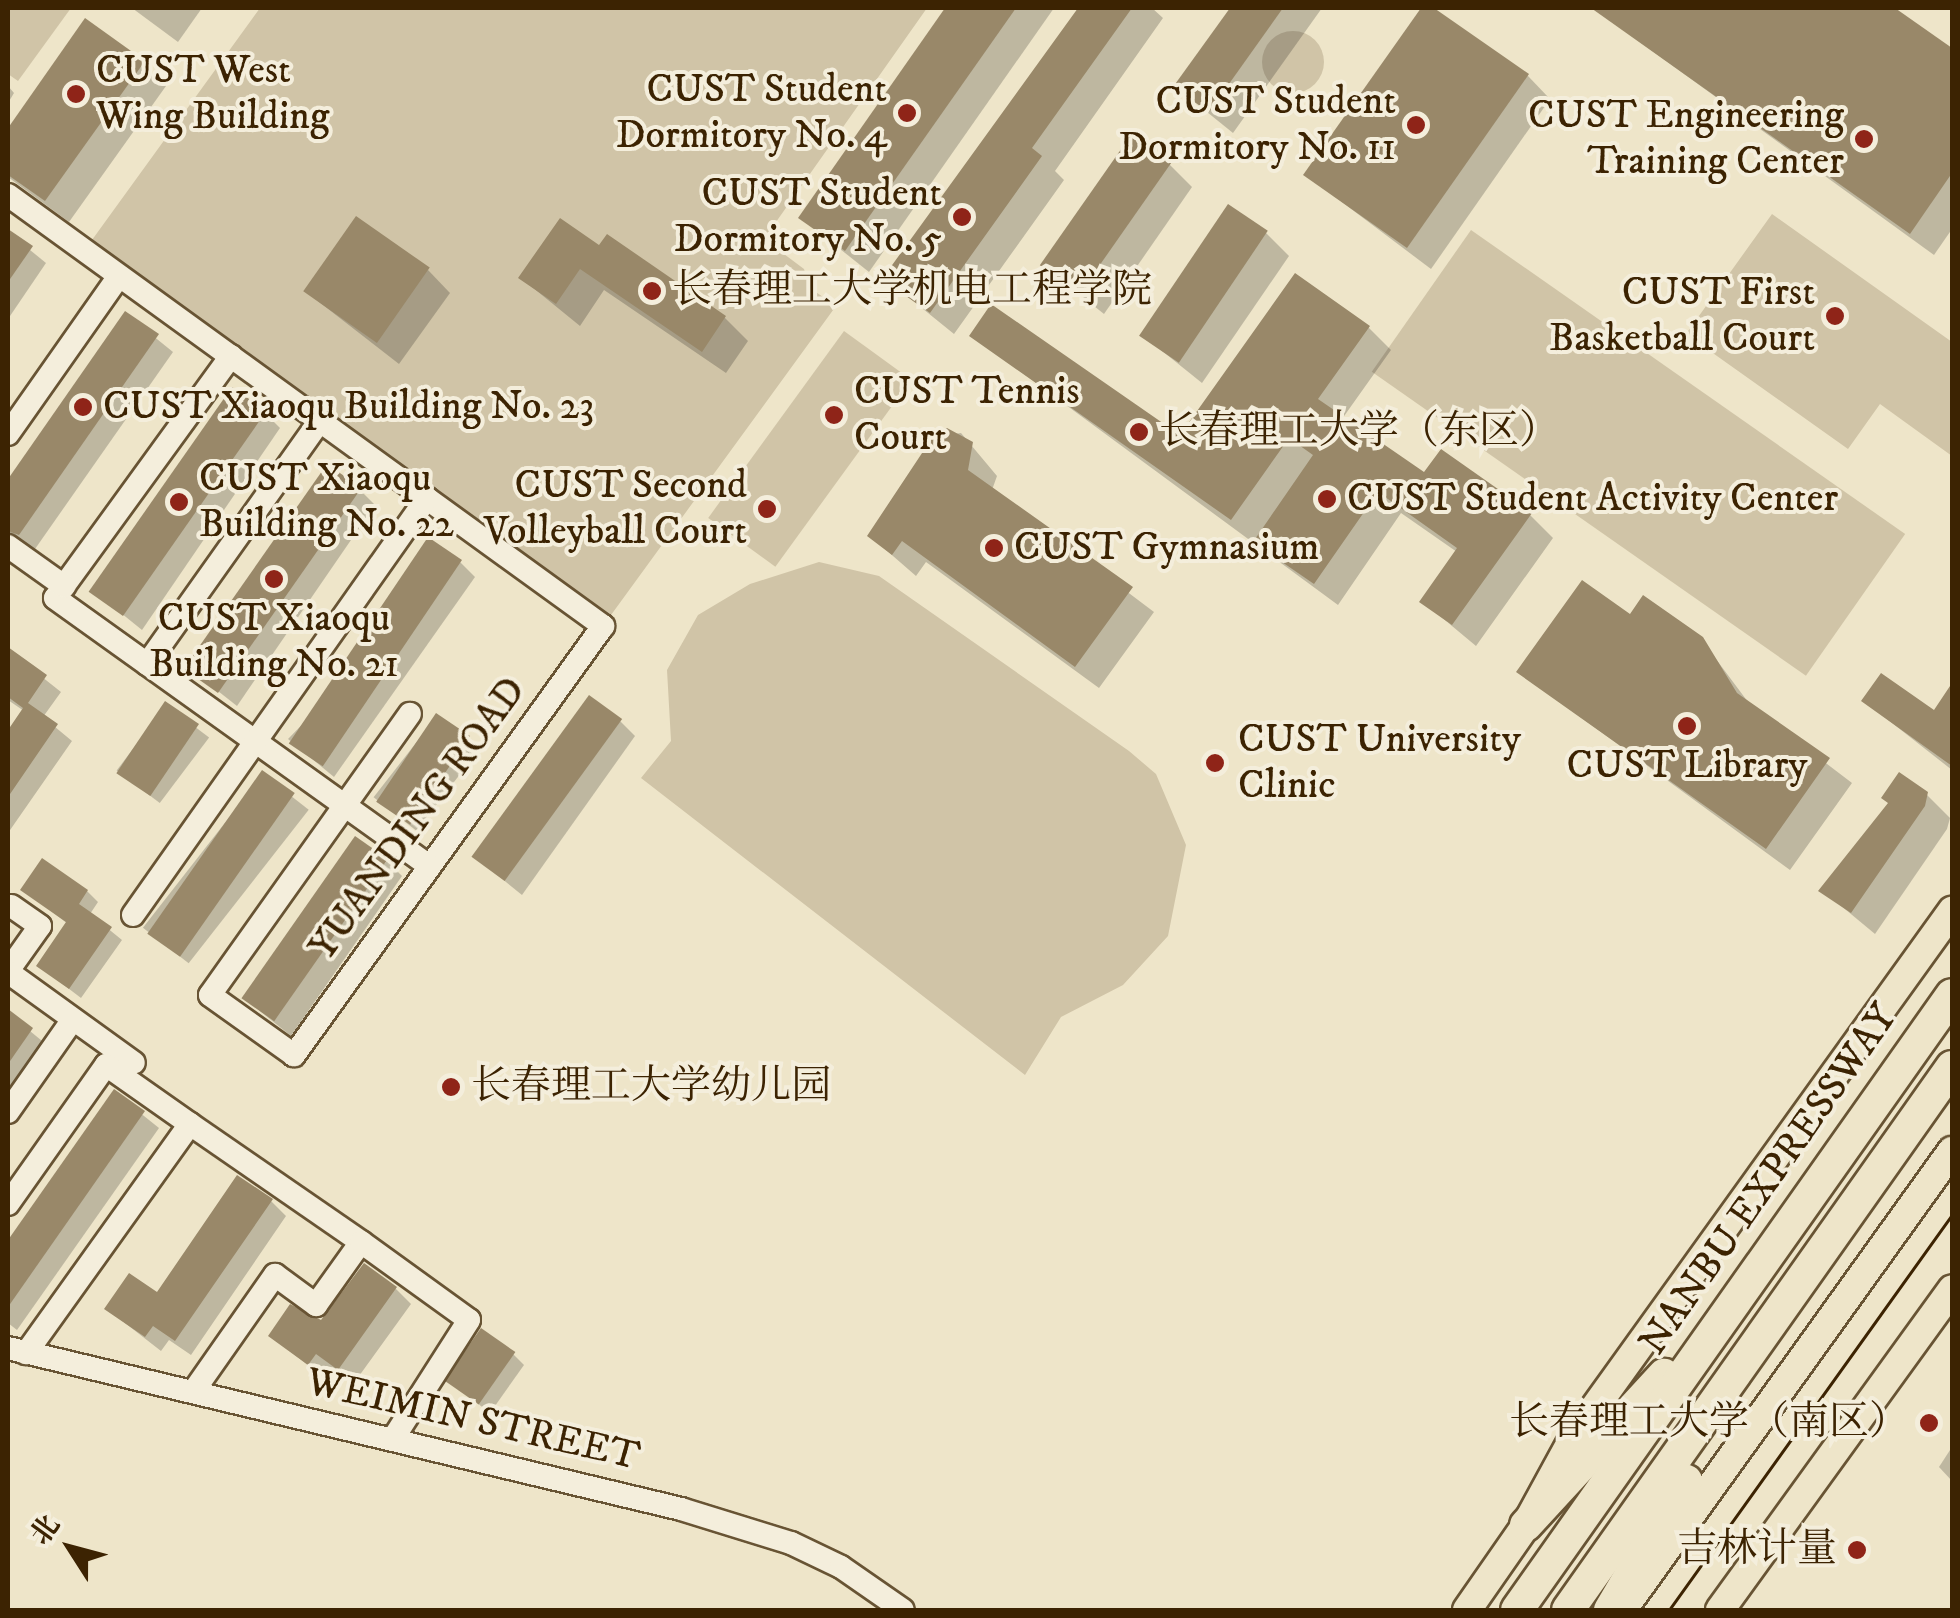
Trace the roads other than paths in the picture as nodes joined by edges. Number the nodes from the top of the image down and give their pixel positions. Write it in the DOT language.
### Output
graph roads {
  1 [pos="8,196"];
  2 [pos="119,276"];
  3 [pos="230,356"];
  4 [pos="320,421"];
  5 [pos="8,434"];
  6 [pos="427,498"];
  7 [pos="8,546"];
  8 [pos="64,586"];
  9 [pos="147,664"];
  10 [pos="410,714"];
  11 [pos="254,740"];
  12 [pos="345,805"];
  13 [pos="430,866"];
  14 [pos="11,906"];
  15 [pos="1952,911"];
  16 [pos="133,915"];
  17 [pos="8,972"];
  18 [pos="1952,995"];
  19 [pos="73,1019"];
  20 [pos="134,1064"];
  21 [pos="1952,1067"];
  22 [pos="8,1112"];
  23 [pos="190,1124"];
  24 [pos="1952,1151"];
  25 [pos="8,1204"];
  26 [pos="361,1242"];
  27 [pos="1805,1279"];
  28 [pos="1952,1289"];
  29 [pos="1724,1315"];
  30 [pos="17,1350"];
  31 [pos="193,1392"];
  32 [pos="393,1439"];
  33 [pos="1526,1526"];
  34 [pos="903,1610"];
  35 [pos="1467,1610"];
  36 [pos="1517,1610"];
  37 [pos="1568,1610"];
  38 [pos="1610,1610"];
  39 [pos="1622,1610"];
  40 [pos="1720,1610"];
  1 -- 2 [label="street"];
  2 -- 3 [label="street"];
  2 -- 5 [label="street"];
  3 -- 4 [label="street"];
  3 -- 8 [label="street"];
  4 -- 6 [label="street"];
  4 -- 9 [label="street"];
  6 -- 11 [label="street"];
  6 -- 13 [label="street, YUANDING ROAD"];
  7 -- 8 [label="street"];
  8 -- 9 [label="street"];
  9 -- 11 [label="street"];
  10 -- 12 [label="street"];
  11 -- 12 [label="street"];
  11 -- 16 [label="street"];
  12 -- 13 [label="street"];
  12 -- 13 [label="street, YUANDING ROAD"];
  14 -- 17 [label="street"];
  15 -- 33 [label="main road"];
  17 -- 19 [label="street"];
  18 -- 29 [label="highway, NANBU EXPRESSWAY"];
  19 -- 20 [label="street"];
  19 -- 22 [label="street"];
  21 -- 27 [label="highway"];
  23 -- 25 [label="street"];
  23 -- 26 [label="street"];
  23 -- 30 [label="street"];
  24 -- 39 [label="main road"];
  26 -- 31 [label="street"];
  26 -- 32 [label="street"];
  27 -- 37 [label="highway"];
  27 -- 38 [label="highway"];
  28 -- 40 [label="main road"];
  29 -- 33 [label="highway"];
  29 -- 36 [label="highway, NANBU EXPRESSWAY"];
  30 -- 31 [label="street, WEIMIN STREET"];
  31 -- 32 [label="street, WEIMIN STREET"];
  32 -- 34 [label="street, WEIMIN STREET"];
  33 -- 35 [label="main road"];
}
